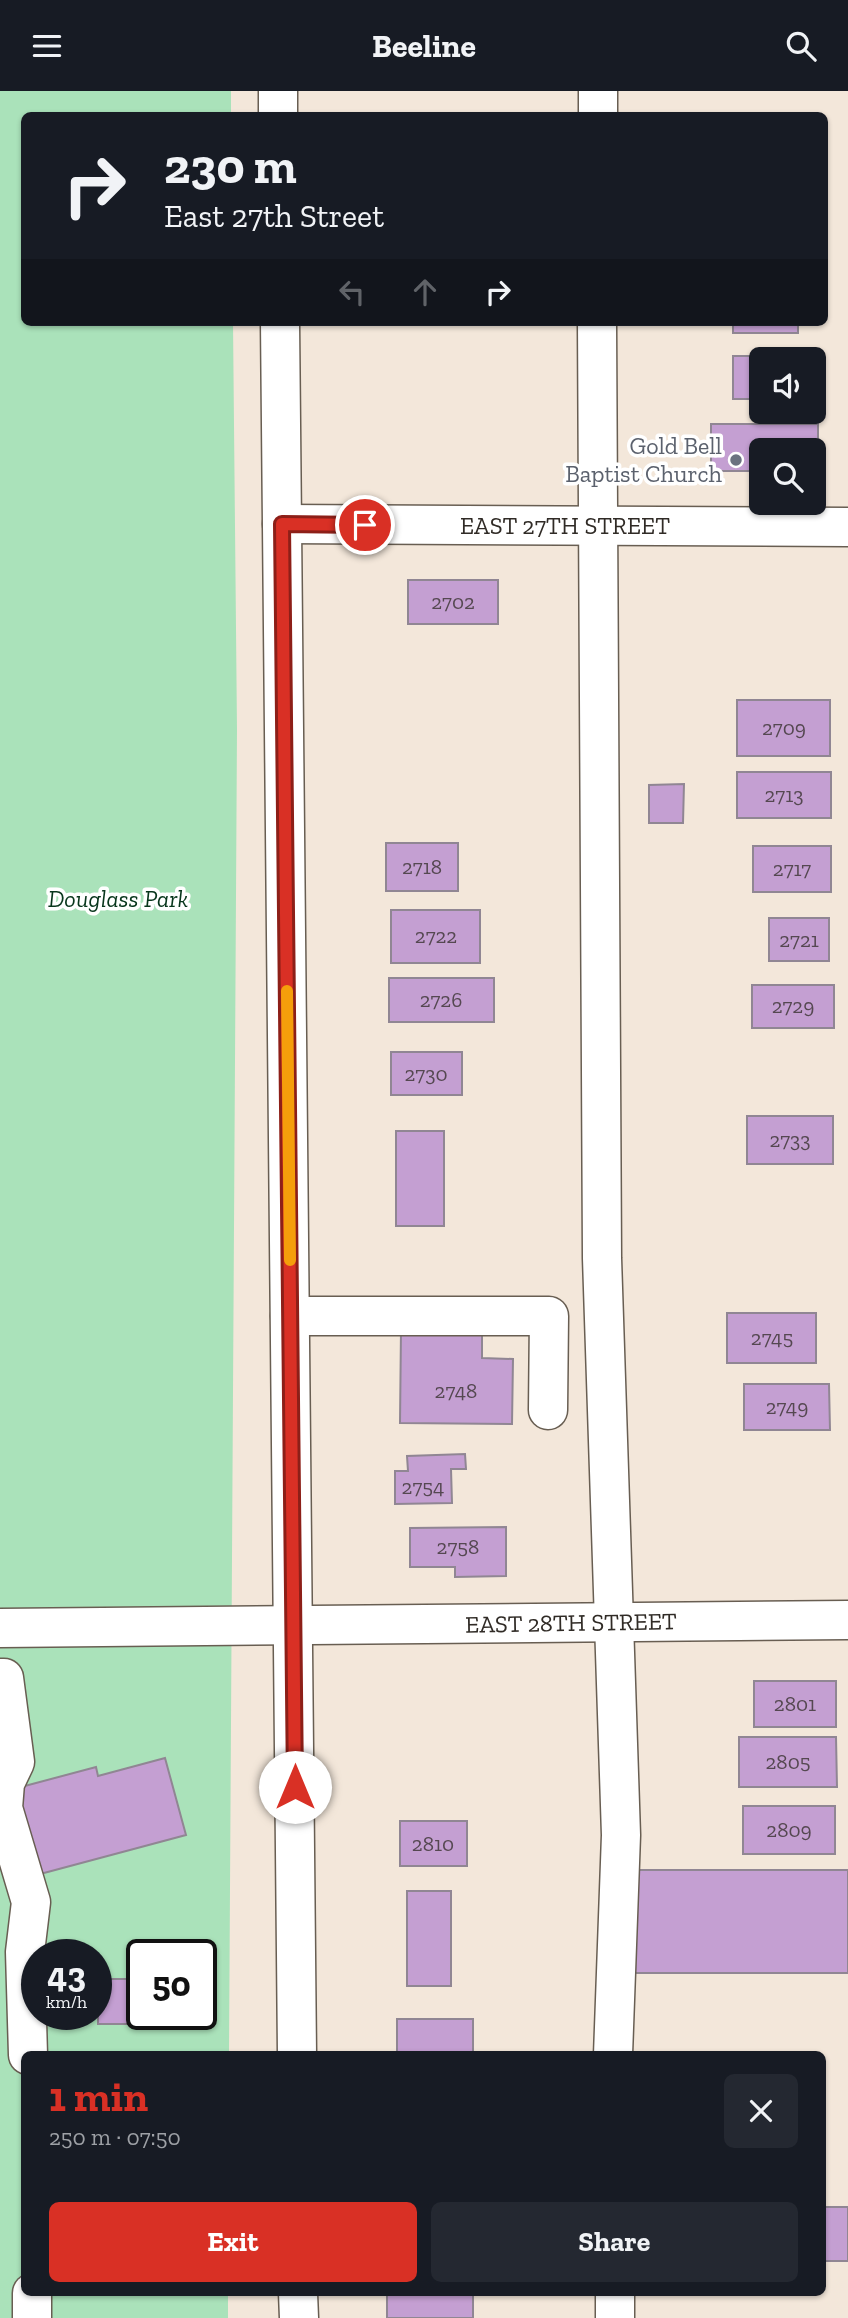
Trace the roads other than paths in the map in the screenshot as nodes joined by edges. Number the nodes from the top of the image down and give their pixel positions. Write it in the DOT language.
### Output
graph roads {
  1 [pos="278,91"];
  2 [pos="598,91"];
  3 [pos="278,112"];
  4 [pos="598,112"];
  5 [pos="280,326"];
  6 [pos="597,326"];
  7 [pos="282,524"];
  8 [pos="600,526"];
  9 [pos="848,527"];
  10 [pos="290,1317"];
  11 [pos="548,1410"];
  12 [pos="848,1620"];
  13 [pos="612,1623"];
  14 [pos="293,1627"];
  15 [pos="0,1628"];
  16 [pos="0,1678"];
  17 [pos="29,2051"];
  18 [pos="296,2051"];
  19 [pos="613,2051"];
  20 [pos="32,2296"];
  21 [pos="298,2296"];
  22 [pos="615,2296"];
  23 [pos="32,2318"];
  24 [pos="299,2318"];
  25 [pos="615,2318"];
  1 -- 3 [label="main road"];
  2 -- 4 [label="main road"];
  5 -- 7 [label="main road"];
  6 -- 8 [label="main road"];
  7 -- 8 [label="main road, EAST 27TH STREET"];
  7 -- 10 [label="main road"];
  8 -- 9 [label="main road, EAST 27TH STREET"];
  8 -- 13 [label="main road"];
  10 -- 11 [label="main road"];
  10 -- 14 [label="main road"];
  12 -- 13 [label="main road, EAST 28TH STREET"];
  13 -- 14 [label="main road, EAST 28TH STREET"];
  13 -- 19 [label="main road"];
  14 -- 15 [label="main road, EAST 28TH STREET"];
  14 -- 18 [label="main road"];
  16 -- 17 [label="main road"];
  20 -- 23 [label="main road"];
  21 -- 24 [label="main road"];
  22 -- 25 [label="main road"];
}
